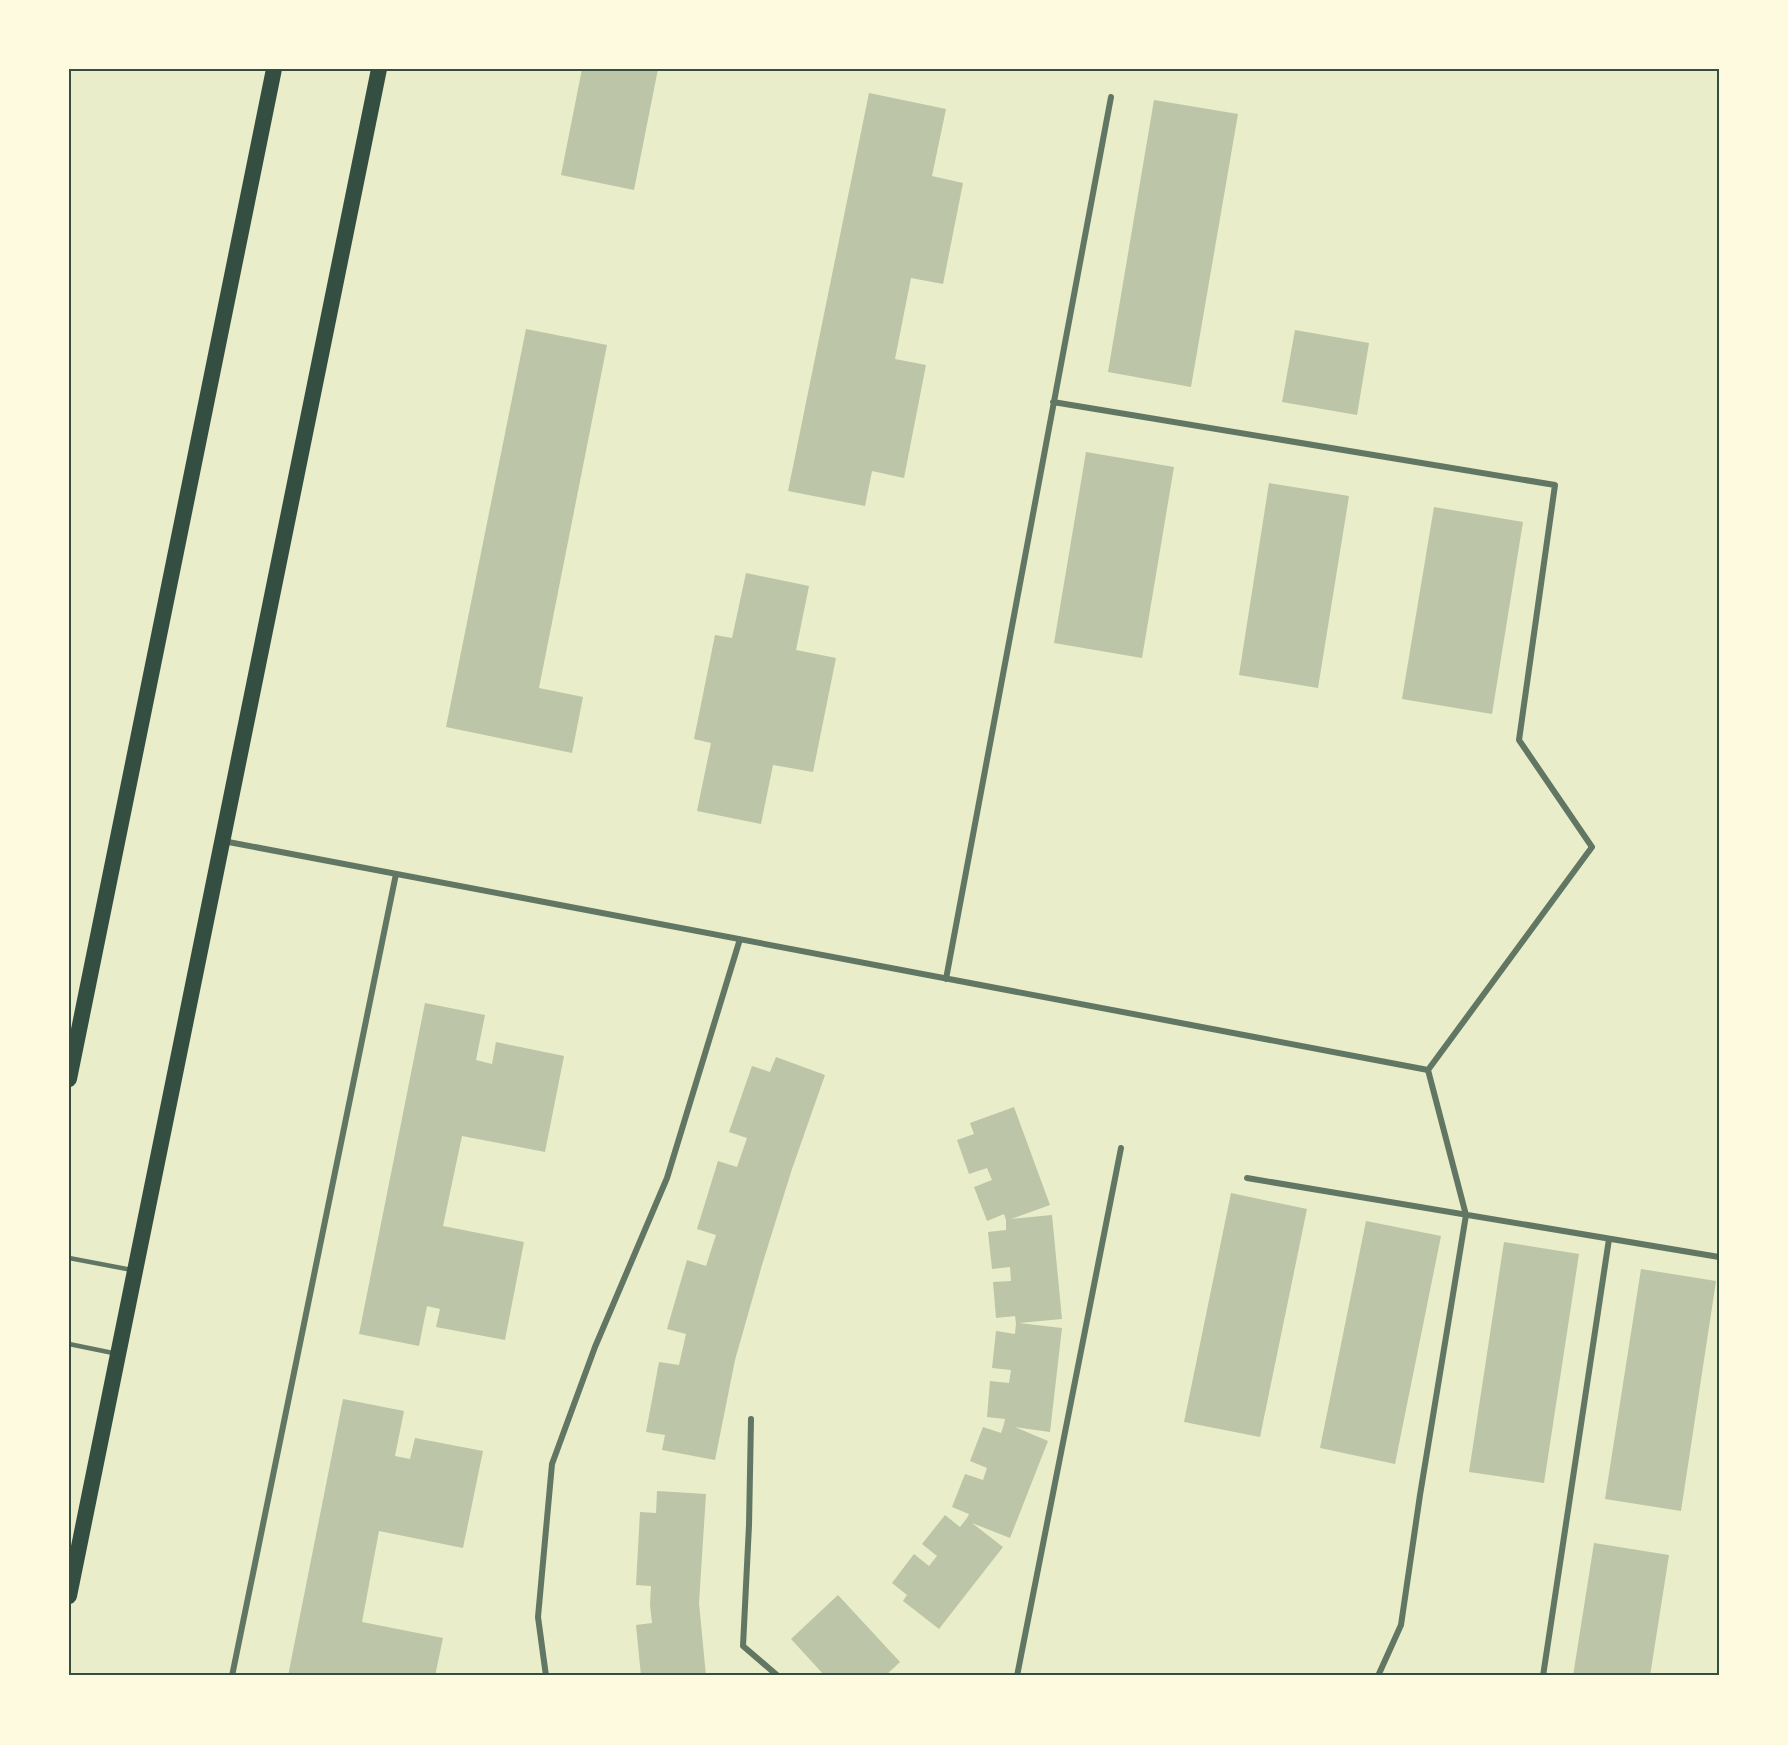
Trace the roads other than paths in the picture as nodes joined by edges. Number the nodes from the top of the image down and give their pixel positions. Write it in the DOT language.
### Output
graph roads {
  1 [pos="274,69"];
  2 [pos="379,69"];
  3 [pos="1110,97"];
  4 [pos="1053,402"];
  5 [pos="222,841"];
  6 [pos="396,874"];
  7 [pos="740,939"];
  8 [pos="946,978"];
  9 [pos="1428,1070"];
  10 [pos="69,1079"];
  11 [pos="1121,1148"];
  12 [pos="1247,1178"];
  13 [pos="1466,1215"];
  14 [pos="1609,1239"];
  15 [pos="1719,1257"];
  16 [pos="69,1258"];
  17 [pos="135,1270"];
  18 [pos="69,1344"];
  19 [pos="118,1354"];
  20 [pos="751,1419"];
  21 [pos="69,1596"];
  22 [pos="232,1676"];
  23 [pos="546,1676"];
  24 [pos="778,1676"];
  25 [pos="1017,1676"];
  26 [pos="1378,1676"];
  27 [pos="1543,1676"];
  1 -- 10 [label="highway"];
  2 -- 5 [label="highway"];
  3 -- 4 [label="street"];
  4 -- 8 [label="street"];
  4 -- 9 [label="street"];
  5 -- 6 [label="street"];
  5 -- 17 [label="highway"];
  6 -- 7 [label="street"];
  6 -- 22 [label="street"];
  7 -- 8 [label="street"];
  7 -- 23 [label="street"];
  8 -- 9 [label="street"];
  9 -- 13 [label="street"];
  11 -- 25 [label="street"];
  12 -- 13 [label="street"];
  13 -- 14 [label="street"];
  13 -- 26 [label="street"];
  14 -- 15 [label="street"];
  14 -- 27 [label="street"];
  16 -- 17 [label="lane"];
  17 -- 19 [label="highway"];
  18 -- 19 [label="lane"];
  19 -- 21 [label="highway"];
  20 -- 24 [label="street"];
}
